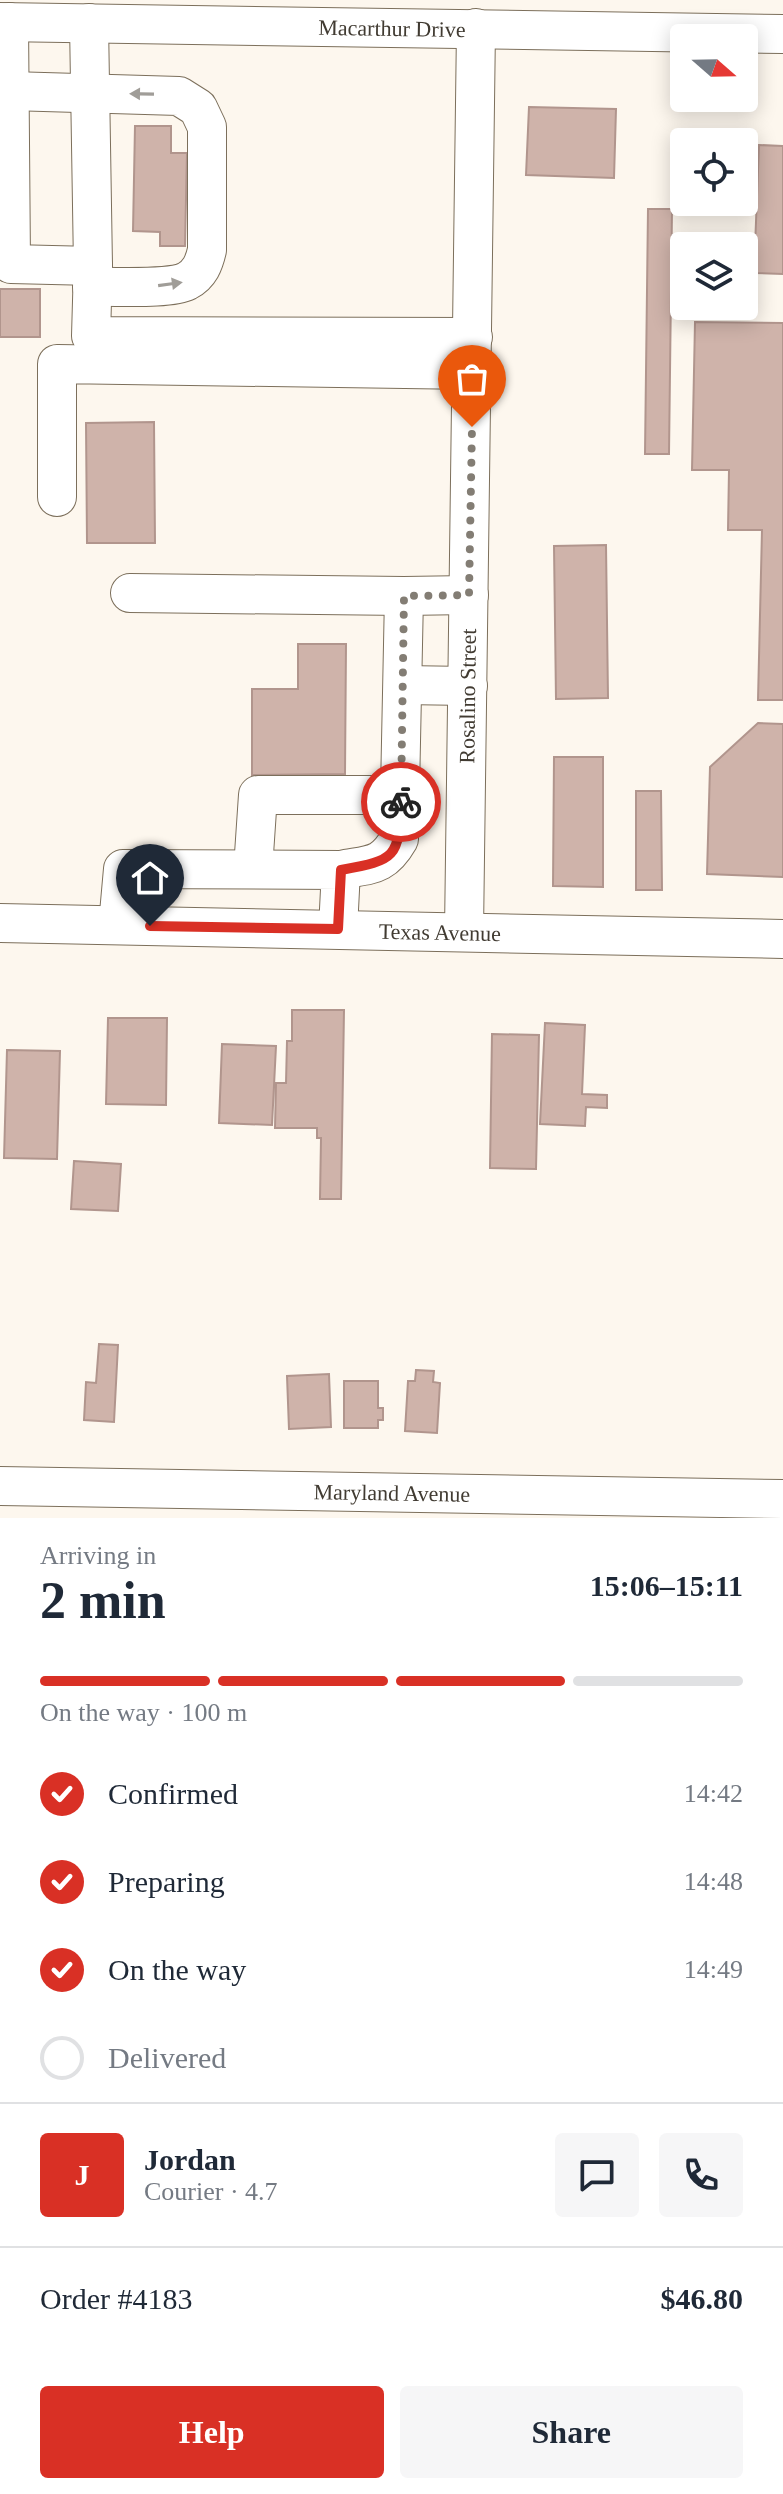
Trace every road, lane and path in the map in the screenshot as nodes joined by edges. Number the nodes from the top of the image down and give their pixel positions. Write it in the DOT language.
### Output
graph roads {
  1 [pos="4,22"];
  2 [pos="89,23"];
  3 [pos="476,28"];
  4 [pos="783,34"];
  5 [pos="10,91"];
  6 [pos="91,93"];
  7 [pos="93,276"];
  8 [pos="473,354"];
  9 [pos="57,497"];
  10 [pos="130,593"];
  11 [pos="469,595"];
  12 [pos="404,596"];
  13 [pos="403,685"];
  14 [pos="468,686"];
  15 [pos="401,795"];
  16 [pos="253,869"];
  17 [pos="341,870"];
  18 [pos="0,923"];
  19 [pos="118,925"];
  20 [pos="338,929"];
  21 [pos="464,932"];
  22 [pos="783,939"];
  23 [pos="0,1486"];
  24 [pos="331,1505"];
  25 [pos="763,1505"];
  1 -- 2 [label="street, Macarthur Drive"];
  1 -- 5 [label="street"];
  2 -- 3 [label="street, Macarthur Drive"];
  2 -- 6 [label="street"];
  3 -- 4 [label="street, Macarthur Drive"];
  3 -- 8 [label="street, Rosalino Street"];
  5 -- 6 [label="street"];
  5 -- 7 [label="street"];
  6 -- 7 [label="street"];
  7 -- 6 [label="street, one-way"];
  7 -- 8 [label="street"];
  8 -- 9 [label="street"];
  8 -- 11 [label="street, Rosalino Street"];
  10 -- 12 [label="street"];
  11 -- 12 [label="street"];
  11 -- 14 [label="street, Rosalino Street"];
  12 -- 13 [label="street"];
  13 -- 14 [label="street"];
  13 -- 15 [label="street"];
  14 -- 21 [label="street, Rosalino Street"];
  15 -- 16 [label="street"];
  15 -- 17 [label="street"];
  16 -- 17 [label="street"];
  16 -- 19 [label="street"];
  17 -- 20 [label="street"];
  18 -- 19 [label="street, Texas Avenue"];
  19 -- 20 [label="street, Texas Avenue"];
  20 -- 21 [label="street, Texas Avenue"];
  21 -- 22 [label="street, Texas Avenue"];
  23 -- 24 [label="street, Maryland Avenue"];
  24 -- 25 [label="street, Maryland Avenue"];
}
